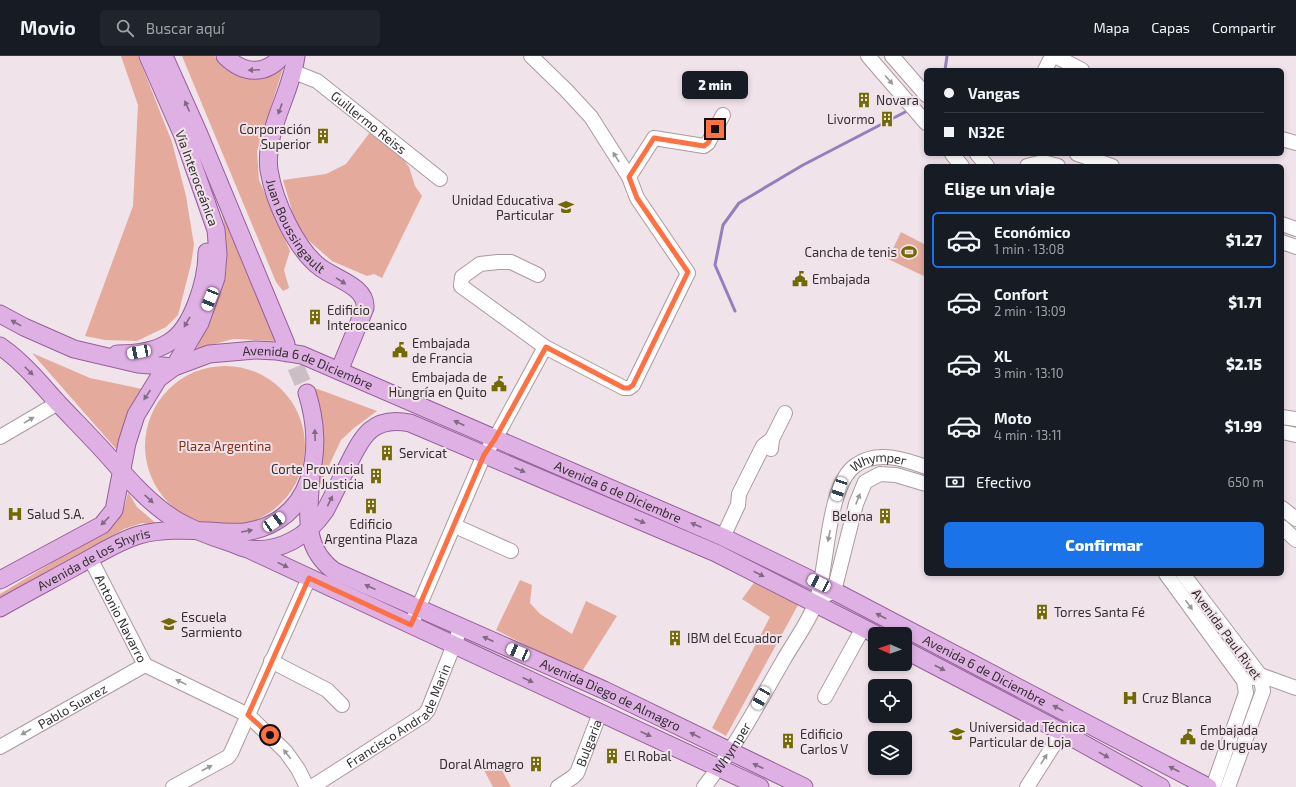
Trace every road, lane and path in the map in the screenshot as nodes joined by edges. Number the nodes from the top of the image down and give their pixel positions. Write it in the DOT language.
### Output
graph roads {
  1 [pos="148,56"];
  2 [pos="164,56"];
  3 [pos="225,56"];
  4 [pos="282,56"];
  5 [pos="531,56"];
  6 [pos="868,56"];
  7 [pos="892,56"];
  8 [pos="1052,56"];
  9 [pos="1055,56"];
  10 [pos="295,64"];
  11 [pos="1046,68"];
  12 [pos="1078,68"];
  13 [pos="168,82"];
  14 [pos="924,93"];
  15 [pos="723,115"];
  16 [pos="924,121"];
  17 [pos="183,136"];
  18 [pos="1284,140"];
  19 [pos="1296,143"];
  20 [pos="206,150"];
  21 [pos="189,155"];
  22 [pos="954,156"];
  23 [pos="979,156"];
  24 [pos="1083,156"];
  25 [pos="960,164"];
  26 [pos="985,164"];
  27 [pos="1035,164"];
  28 [pos="1050,164"];
  29 [pos="1106,164"];
  30 [pos="629,177"];
  31 [pos="440,178"];
  32 [pos="219,183"];
  33 [pos="202,189"];
  34 [pos="1284,225"];
  35 [pos="1296,229"];
  36 [pos="1284,243"];
  37 [pos="1296,247"];
  38 [pos="538,275"];
  39 [pos="0,314"];
  40 [pos="286,344"];
  41 [pos="0,346"];
  42 [pos="546,347"];
  43 [pos="91,354"];
  44 [pos="302,355"];
  45 [pos="174,367"];
  46 [pos="339,371"];
  47 [pos="307,393"];
  48 [pos="58,403"];
  49 [pos="785,413"];
  50 [pos="1284,417"];
  51 [pos="1296,418"];
  52 [pos="1284,432"];
  53 [pos="1296,435"];
  54 [pos="0,437"];
  55 [pos="495,439"];
  56 [pos="484,455"];
  57 [pos="924,465"];
  58 [pos="121,472"];
  59 [pos="311,476"];
  60 [pos="924,483"];
  61 [pos="1284,510"];
  62 [pos="1296,519"];
  63 [pos="455,526"];
  64 [pos="1284,529"];
  65 [pos="194,530"];
  66 [pos="309,530"];
  67 [pos="723,537"];
  68 [pos="1296,540"];
  69 [pos="248,549"];
  70 [pos="511,551"];
  71 [pos="90,558"];
  72 [pos="1167,576"];
  73 [pos="1186,576"];
  74 [pos="309,578"];
  75 [pos="0,580"];
  76 [pos="827,587"];
  77 [pos="816,603"];
  78 [pos="0,608"];
  79 [pos="418,608"];
  80 [pos="411,625"];
  81 [pos="461,627"];
  82 [pos="868,630"];
  83 [pos="868,632"];
  84 [pos="454,646"];
  85 [pos="912,654"];
  86 [pos="271,661"];
  87 [pos="145,665"];
  88 [pos="1260,675"];
  89 [pos="1244,681"];
  90 [pos="1296,688"];
  91 [pos="825,697"];
  92 [pos="342,705"];
  93 [pos="1243,705"];
  94 [pos="1256,710"];
  95 [pos="600,713"];
  96 [pos="248,715"];
  97 [pos="1062,732"];
  98 [pos="0,747"];
  99 [pos="730,753"];
  100 [pos="719,769"];
  101 [pos="172,787"];
  102 [pos="307,787"];
  103 [pos="314,787"];
  104 [pos="558,787"];
  105 [pos="704,787"];
  106 [pos="760,787"];
  107 [pos="804,787"];
  108 [pos="1027,787"];
  109 [pos="1161,787"];
  110 [pos="1208,787"];
  111 [pos="1213,787"];
  112 [pos="1228,787"];
  1 -- 13 [label="main road, Vía Interoceánica"];
  2 -- 13 [label="main road, Vía Interoceánica"];
  4 -- 3 [label="main road, one-way"];
  30 -- 5 [label="street, one-way"];
  6 -- 16 [label="street, one-way"];
  7 -- 14 [label="street"];
  8 -- 11 [label="street"];
  9 -- 12 [label="street"];
  10 -- 31 [label="street, Guillermo Reiss"];
  10 -- 46 [label="main road, Juan Boussingault, one-way"];
  13 -- 17 [label="main road, Vía Interoceánica"];
  20 -- 13 [label="main road, Vía Interoceánica, one-way"];
  15 -- 30 [label="street"];
  17 -- 21 [label="main road, Vía Interoceánica"];
  17 -- 43 [label="main road, one-way"];
  18 -- 19 [label="street"];
  20 -- 21 [label="main road"];
  20 -- 32 [label="main road, Vía Interoceánica"];
  21 -- 33 [label="main road, Vía Interoceánica"];
  22 -- 25 [label="street"];
  23 -- 26 [label="street"];
  24 -- 29 [label="street"];
  27 -- 28 [label="street"];
  30 -- 42 [label="street"];
  32 -- 33 [label="main road"];
  32 -- 40 [label="main road, Vía Interoceánica"];
  32 -- 44 [label="main road"];
  33 -- 45 [label="main road, Vía Interoceánica"];
  34 -- 35 [label="street"];
  36 -- 37 [label="street"];
  38 -- 42 [label="street"];
  43 -- 39 [label="main road, Avenida 6 de Diciembre, one-way"];
  41 -- 48 [label="main road, Avenida 6 de Diciembre, one-way"];
  42 -- 55 [label="street"];
  43 -- 45 [label="main road, Avenida 6 de Diciembre"];
  44 -- 45 [label="main road, Avenida 6 de Diciembre"];
  44 -- 46 [label="main road, Avenida 6 de Diciembre"];
  45 -- 58 [label="main road, Vía Interoceánica, one-way"];
  55 -- 46 [label="main road, Avenida 6 de Diciembre, one-way"];
  59 -- 47 [label="main road, one-way"];
  54 -- 48 [label="street, one-way"];
  48 -- 58 [label="main road, Avenida 6 de Diciembre"];
  49 -- 67 [label="street"];
  50 -- 51 [label="street"];
  52 -- 53 [label="street"];
  55 -- 56 [label="street"];
  67 -- 55 [label="main road, Avenida 6 de Diciembre, one-way"];
  56 -- 63 [label="street"];
  66 -- 56 [label="main road, Avenida 6 de Diciembre, one-way"];
  56 -- 77 [label="main road, Avenida 6 de Diciembre, one-way"];
  57 -- 76 [label="street, Whymper, one-way"];
  58 -- 65 [label="main road, Avenida 6 de Diciembre, one-way"];
  58 -- 75 [label="main road, Avenida de los Shyris, one-way"];
  65 -- 59 [label="main road, one-way"];
  59 -- 66 [label="main road, Avenida Diego de Almagro"];
  76 -- 60 [label="street, Whymper, one-way"];
  61 -- 62 [label="street"];
  63 -- 70 [label="street"];
  63 -- 79 [label="street"];
  64 -- 68 [label="street"];
  65 -- 69 [label="main road, Avenida 6 de Diciembre"];
  65 -- 71 [label="main road, Avenida de los Shyris"];
  66 -- 69 [label="main road, Avenida 6 de Diciembre"];
  79 -- 66 [label="main road, Avenida Diego de Almagro, one-way"];
  67 -- 76 [label="main road, Avenida 6 de Diciembre"];
  69 -- 74 [label="main road, Avenida Diego de Almagro, one-way"];
  71 -- 78 [label="main road, Avenida de los Shyris"];
  71 -- 87 [label="street, Antonio Navarro"];
  72 -- 89 [label="street, Avenida Paul Rivet, one-way"];
  73 -- 88 [label="street, Avenida Paul Rivet"];
  74 -- 80 [label="main road, Avenida Diego de Almagro"];
  74 -- 86 [label="street"];
  76 -- 77 [label="street, Whymper"];
  110 -- 76 [label="main road, Avenida 6 de Diciembre, one-way"];
  77 -- 82 [label="main road, Avenida 6 de Diciembre"];
  77 -- 99 [label="street, Whymper"];
  79 -- 80 [label="street"];
  79 -- 81 [label="main road, Avenida Diego de Almagro"];
  80 -- 84 [label="main road, Avenida Diego de Almagro"];
  81 -- 84 [label="street, Francisco Andrade Marin"];
  99 -- 81 [label="main road, Avenida Diego de Almagro, one-way"];
  83 -- 91 [label="street"];
  84 -- 95 [label="main road, Avenida Diego de Almagro, one-way"];
  84 -- 103 [label="street, Francisco Andrade Marin"];
  85 -- 97 [label="main road, Avenida 6 de Diciembre, one-way"];
  86 -- 92 [label="street"];
  86 -- 96 [label="street"];
  96 -- 87 [label="street, Antonio Navarro, one-way"];
  87 -- 98 [label="street, Pablo Suarez, one-way"];
  88 -- 89 [label="street"];
  88 -- 90 [label="street"];
  88 -- 94 [label="street, Avenida Paul Rivet"];
  89 -- 93 [label="street, Avenida Paul Rivet"];
  93 -- 94 [label="street"];
  93 -- 111 [label="street, Avenida Paul Rivet"];
  94 -- 112 [label="street, Avenida Paul Rivet"];
  95 -- 100 [label="main road, Avenida Diego de Almagro, one-way"];
  95 -- 104 [label="street, Bulgaria"];
  101 -- 96 [label="street, one-way"];
  102 -- 96 [label="street, Antonio Navarro, one-way"];
  108 -- 97 [label="street, one-way"];
  97 -- 109 [label="main road, Avenida 6 de Diciembre, one-way"];
  99 -- 100 [label="street, Whymper"];
  107 -- 99 [label="main road, Avenida Diego de Almagro, one-way"];
  100 -- 105 [label="street, Whymper"];
  100 -- 106 [label="main road, Avenida Diego de Almagro"];
}
